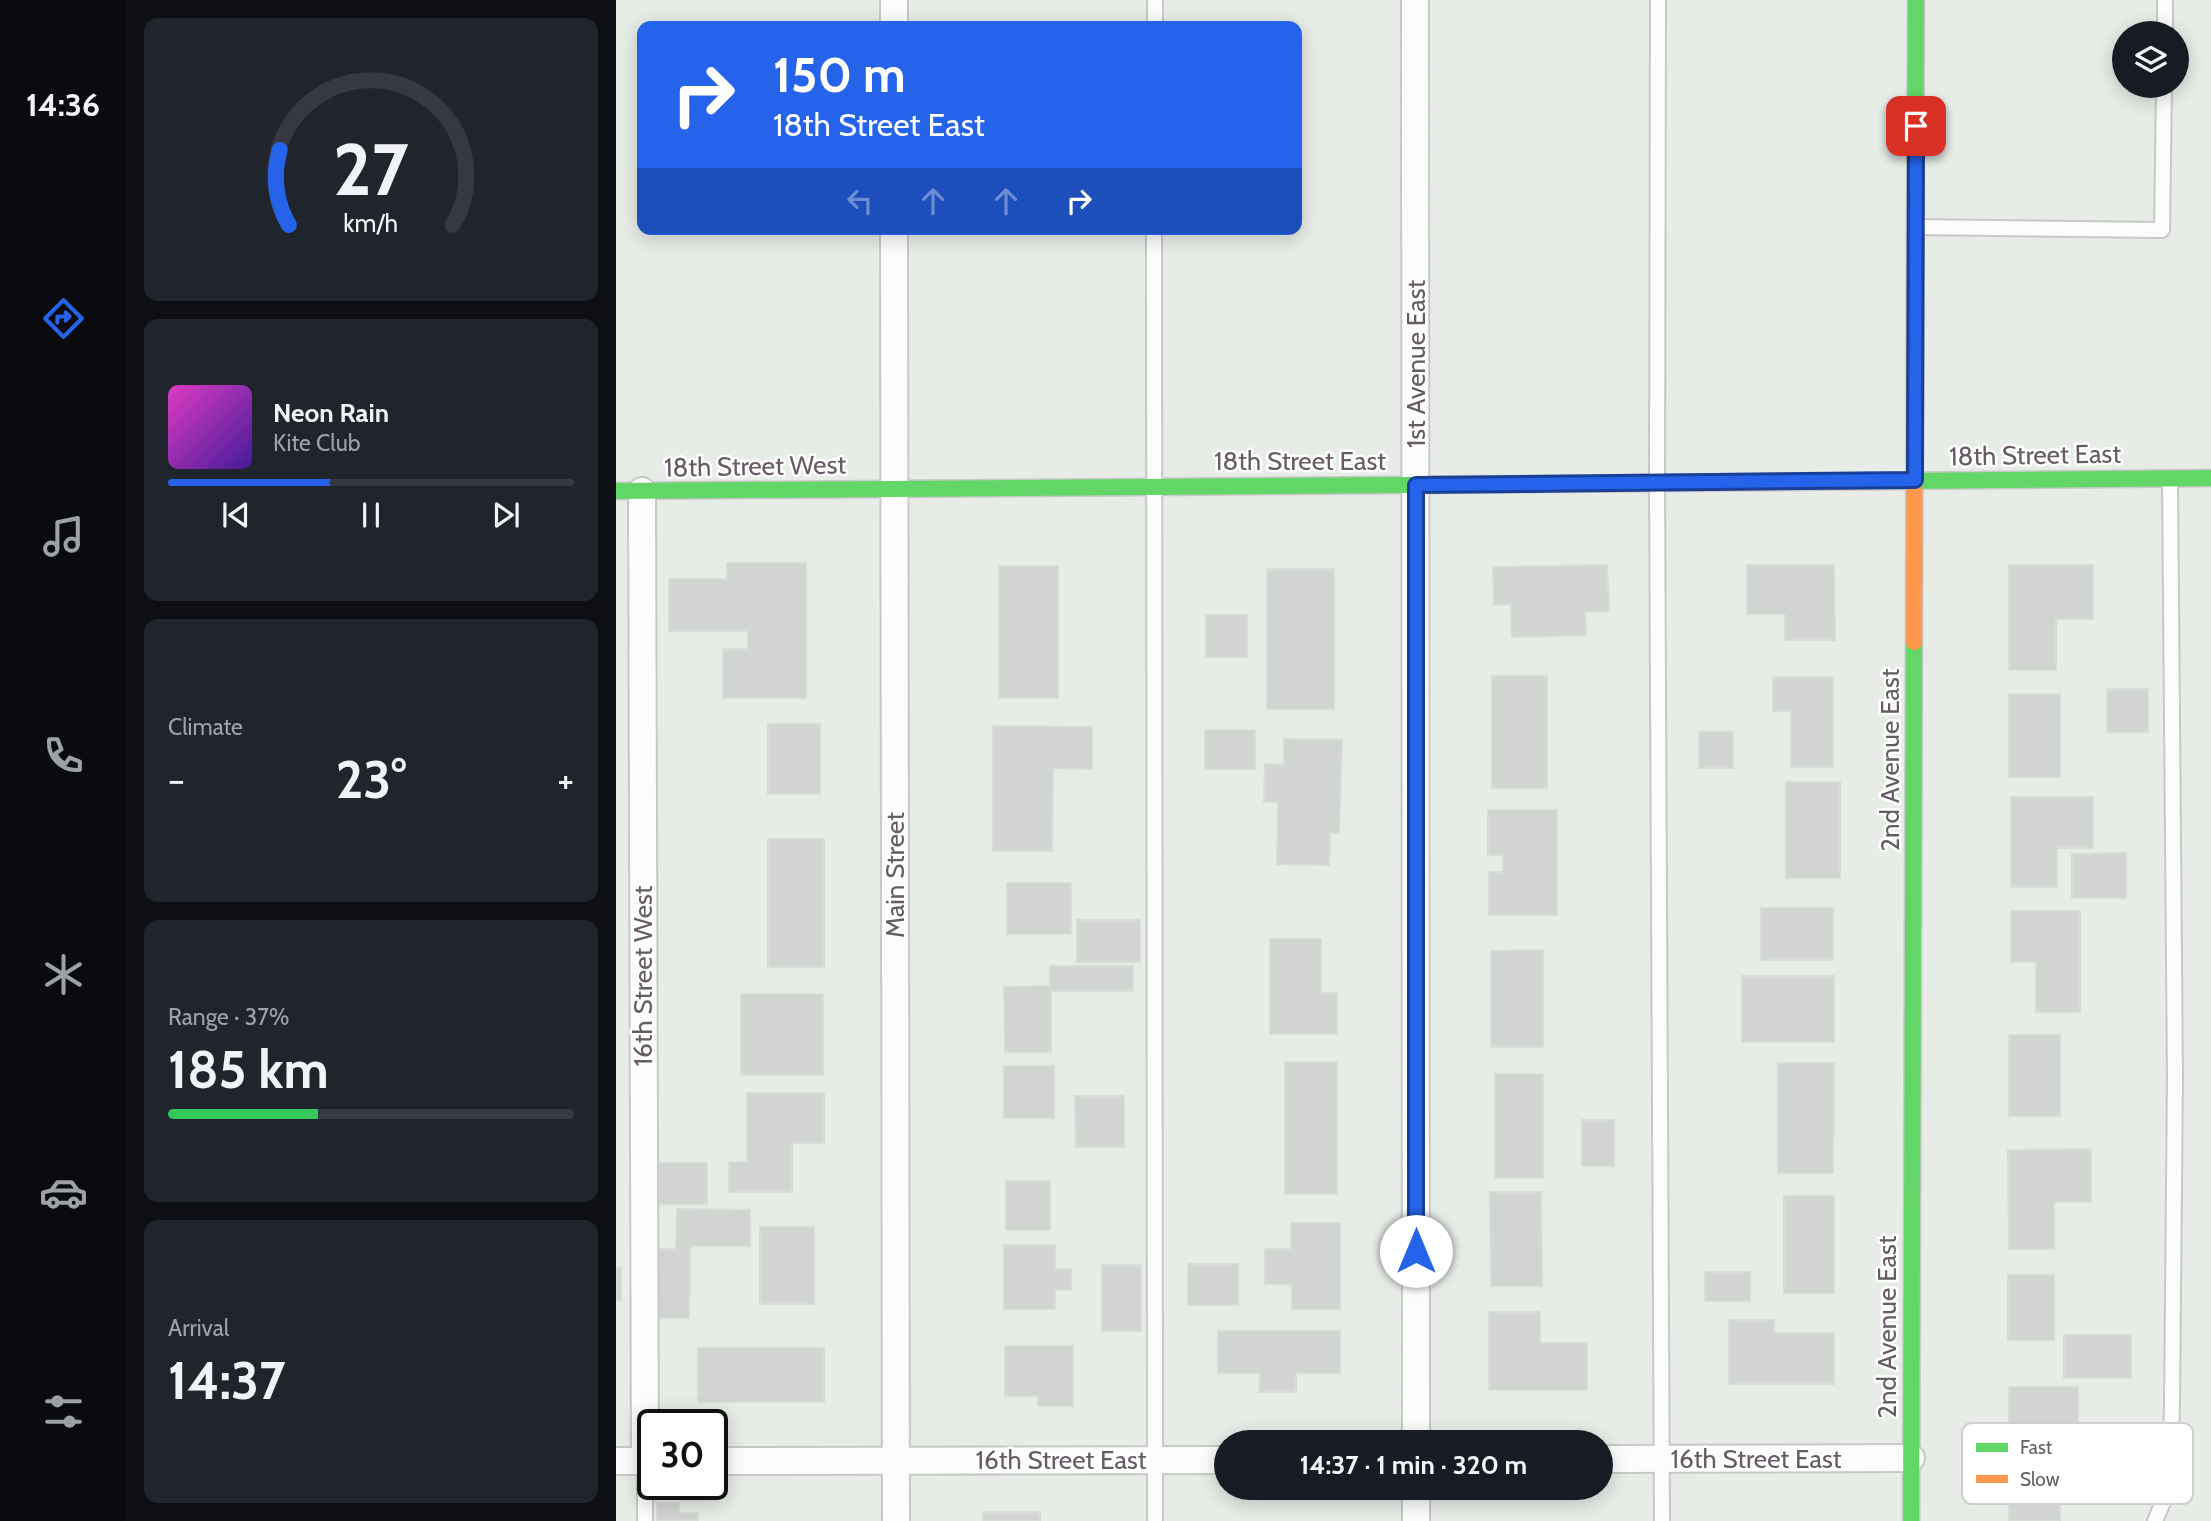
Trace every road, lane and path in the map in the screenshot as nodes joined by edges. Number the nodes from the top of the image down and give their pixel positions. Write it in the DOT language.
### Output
graph roads {
  1 [pos="894,0"];
  2 [pos="1154,0"];
  3 [pos="1415,0"];
  4 [pos="1658,0"];
  5 [pos="1916,0"];
  6 [pos="2165,0"];
  7 [pos="894,21"];
  8 [pos="1154,21"];
  9 [pos="2165,21"];
  10 [pos="2164,98"];
  11 [pos="1916,227"];
  12 [pos="894,235"];
  13 [pos="1154,235"];
  14 [pos="2171,478"];
  15 [pos="2211,478"];
  16 [pos="1915,480"];
  17 [pos="1657,483"];
  18 [pos="1416,485"];
  19 [pos="1154,487"];
  20 [pos="894,489"];
  21 [pos="629,491"];
  22 [pos="648,1409"];
  23 [pos="2171,1423"];
  24 [pos="1416,1430"];
  25 [pos="1911,1458"];
  26 [pos="1613,1459"];
  27 [pos="1662,1459"];
  28 [pos="1156,1460"];
  29 [pos="1214,1460"];
  30 [pos="616,1461"];
  31 [pos="637,1461"];
  32 [pos="728,1461"];
  33 [pos="896,1461"];
  34 [pos="646,1500"];
  35 [pos="1416,1500"];
  36 [pos="2162,1504"];
  37 [pos="645,1521"];
  38 [pos="896,1521"];
  39 [pos="1156,1521"];
  40 [pos="1416,1521"];
  41 [pos="1662,1521"];
  42 [pos="1911,1521"];
  43 [pos="2155,1521"];
  1 -- 7 [label="street"];
  2 -- 8 [label="lane"];
  3 -- 18 [label="street, 1st Avenue East"];
  4 -- 17 [label="lane"];
  5 -- 11 [label="street, 2nd Avenue East"];
  6 -- 9 [label="lane"];
  10 -- 11 [label="lane"];
  11 -- 16 [label="street, 2nd Avenue East"];
  12 -- 20 [label="street, Main Street"];
  13 -- 19 [label="lane"];
  14 -- 15 [label="street, 18th Street East"];
  14 -- 16 [label="street, 18th Street East"];
  14 -- 23 [label="lane"];
  16 -- 17 [label="street, 18th Street East"];
  16 -- 25 [label="street, 2nd Avenue East"];
  17 -- 18 [label="street, 18th Street East"];
  17 -- 27 [label="lane"];
  18 -- 19 [label="street, 18th Street East"];
  18 -- 24 [label="street, 1st Avenue East"];
  19 -- 20 [label="street, 18th Street East"];
  19 -- 28 [label="lane"];
  20 -- 21 [label="street, 18th Street West"];
  20 -- 33 [label="street, Main Street"];
  21 -- 22 [label="street, 16th Street West"];
  25 -- 27 [label="street, 16th Street East"];
  25 -- 42 [label="street, 2nd Avenue East"];
  26 -- 27 [label="street, 16th Street East"];
  27 -- 41 [label="lane"];
  28 -- 29 [label="street, 16th Street East"];
  28 -- 33 [label="street, 16th Street East"];
  28 -- 39 [label="lane"];
  30 -- 31 [label="street"];
  32 -- 33 [label="street"];
  33 -- 38 [label="street, Main Street"];
  34 -- 37 [label="lane"];
  35 -- 40 [label="street"];
  36 -- 43 [label="lane"];
}
